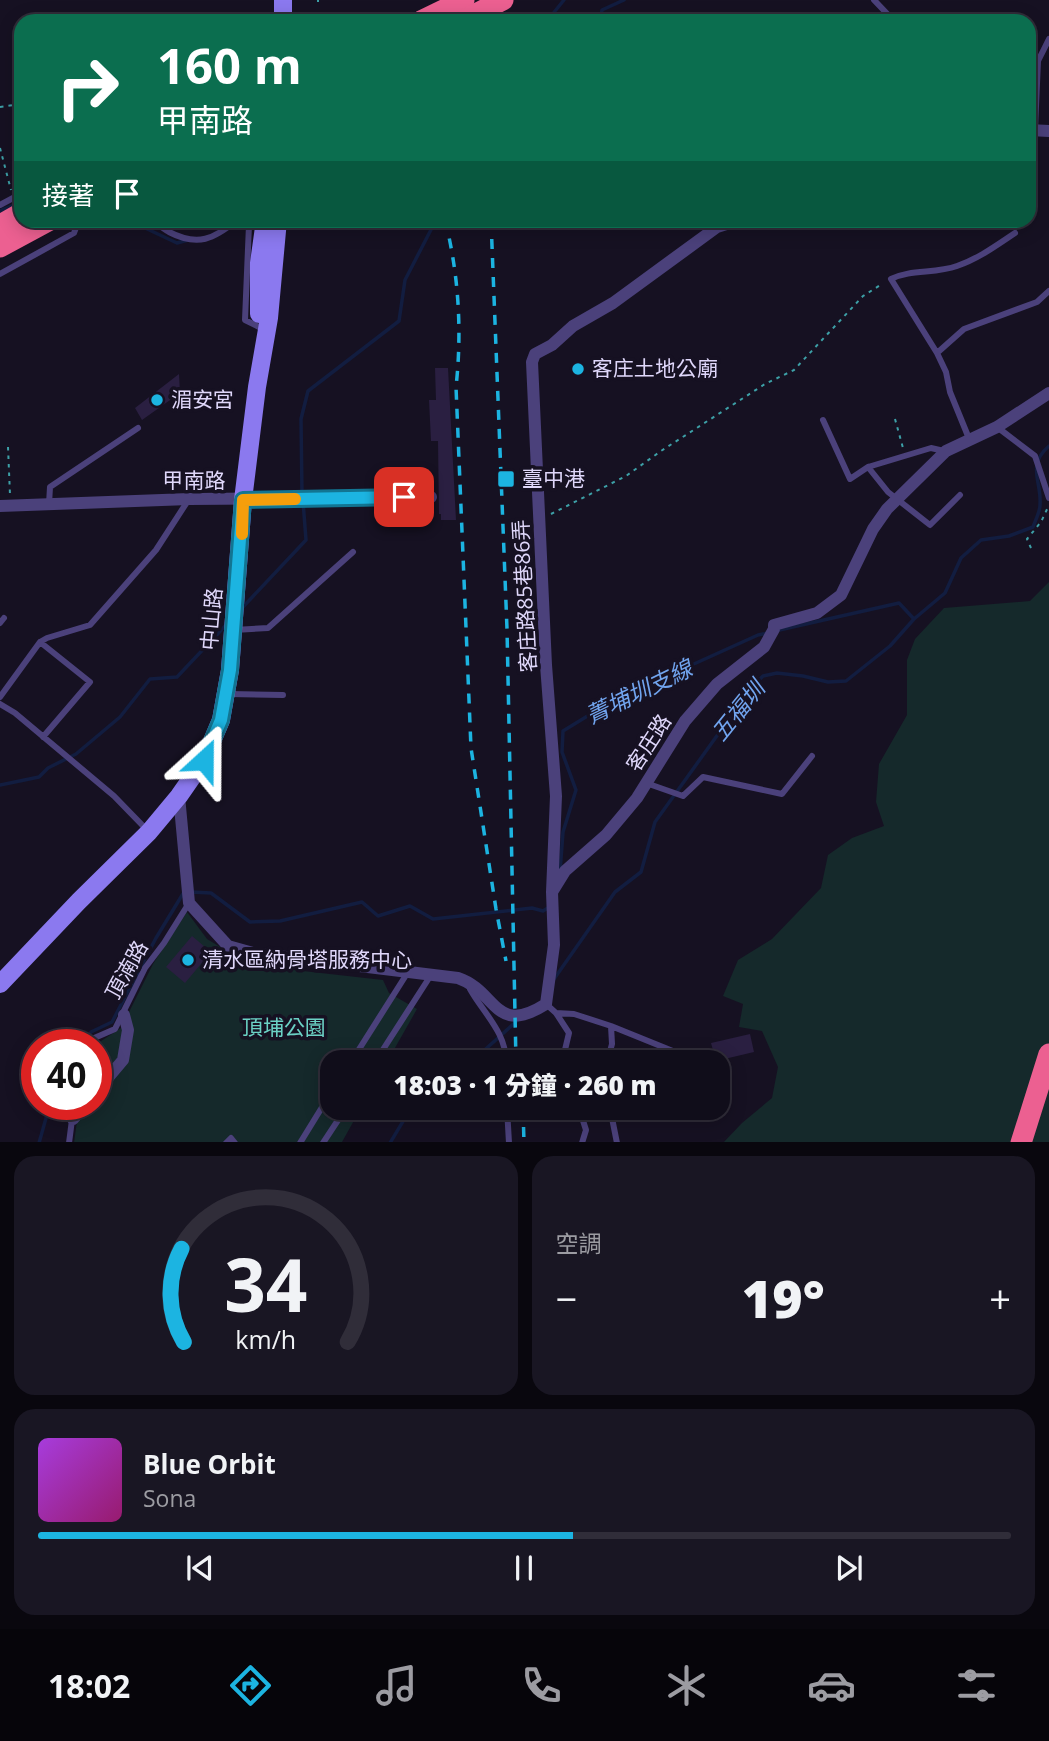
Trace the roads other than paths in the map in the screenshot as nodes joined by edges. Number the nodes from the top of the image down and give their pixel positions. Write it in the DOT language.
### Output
graph roads {
  1 [pos="464,0"];
  2 [pos="503,0"];
  3 [pos="874,0"];
  4 [pos="435,14"];
  5 [pos="476,14"];
  6 [pos="887,14"];
  7 [pos="1049,39"];
  8 [pos="1036,77"];
  9 [pos="14,208"];
  10 [pos="0,225"];
  11 [pos="35,228"];
  12 [pos="76,228"];
  13 [pos="163,228"];
  14 [pos="227,228"];
  15 [pos="249,228"];
  16 [pos="264,228"];
  17 [pos="277,228"];
  18 [pos="716,228"];
  19 [pos="1015,233"];
  20 [pos="0,247"];
  21 [pos="0,274"];
  22 [pos="1049,291"];
  23 [pos="259,327"];
  24 [pos="937,353"];
  25 [pos="257,387"];
  26 [pos="1049,393"];
  27 [pos="824,420"];
  28 [pos="997,427"];
  29 [pos="138,428"];
  30 [pos="970,441"];
  31 [pos="946,451"];
  32 [pos="869,467"];
  33 [pos="960,495"];
  34 [pos="431,497"];
  35 [pos="898,498"];
  36 [pos="1049,498"];
  37 [pos="189,499"];
  38 [pos="243,500"];
  39 [pos="49,505"];
  40 [pos="5,506"];
  41 [pos="353,552"];
  42 [pos="234,630"];
  43 [pos="40,642"];
  44 [pos="226,694"];
  45 [pos="283,695"];
  46 [pos="0,697"];
  47 [pos="0,704"];
  48 [pos="43,737"];
  49 [pos="813,757"];
  50 [pos="646,783"];
  51 [pos="178,796"];
  52 [pos="149,832"];
  53 [pos="552,892"];
  54 [pos="189,903"];
  55 [pos="408,972"];
  56 [pos="431,974"];
  57 [pos="466,981"];
  58 [pos="0,984"];
  59 [pos="551,1008"];
  60 [pos="124,1015"];
  61 [pos="611,1026"];
  62 [pos="112,1031"];
  63 [pos="359,1050"];
  64 [pos="383,1050"];
  65 [pos="505,1050"];
  66 [pos="565,1050"];
  67 [pos="610,1050"];
  68 [pos="670,1050"];
  69 [pos="1049,1054"];
  70 [pos="112,1073"];
  71 [pos="320,1110"];
  72 [pos="73,1120"];
  73 [pos="338,1120"];
  74 [pos="508,1120"];
  75 [pos="583,1120"];
  76 [pos="612,1120"];
  77 [pos="69,1142"];
  78 [pos="301,1142"];
  79 [pos="324,1142"];
  80 [pos="509,1142"];
  81 [pos="582,1142"];
  82 [pos="617,1142"];
  83 [pos="1021,1142"];
  1 -- 4 [label="highway"];
  2 -- 5 [label="highway, bridge"];
  3 -- 6 [label="lane"];
  7 -- 8 [label="lane"];
  9 -- 10 [label="highway"];
  11 -- 20 [label="highway"];
  12 -- 21 [label="lane"];
  13 -- 14 [label="lane"];
  15 -- 23 [label="lane"];
  16 -- 23 [label="street"];
  17 -- 25 [label="street"];
  18 -- 53 [label="street, 客庄路85巷86弄"];
  19 -- 24 [label="lane"];
  22 -- 24 [label="lane"];
  23 -- 25 [label="street"];
  24 -- 30 [label="lane"];
  25 -- 38 [label="street, 中山路"];
  26 -- 28 [label="street, 客庄路"];
  27 -- 32 [label="lane"];
  28 -- 30 [label="street, 客庄路"];
  28 -- 36 [label="lane"];
  29 -- 39 [label="lane"];
  30 -- 31 [label="street, 客庄路"];
  31 -- 32 [label="lane"];
  31 -- 35 [label="street, 客庄路"];
  32 -- 35 [label="lane"];
  33 -- 35 [label="lane"];
  34 -- 38 [label="street, 甲南路"];
  35 -- 50 [label="street, 客庄路"];
  37 -- 38 [label="street, 甲南路"];
  37 -- 39 [label="street, 甲南路"];
  37 -- 43 [label="lane"];
  38 -- 42 [label="street, 中山路"];
  39 -- 40 [label="street, 甲南路"];
  41 -- 42 [label="lane"];
  42 -- 44 [label="street, 中山路"];
  43 -- 46 [label="lane"];
  43 -- 48 [label="lane"];
  44 -- 45 [label="lane"];
  44 -- 51 [label="street, 中山路"];
  47 -- 48 [label="lane"];
  48 -- 52 [label="lane"];
  49 -- 50 [label="lane"];
  50 -- 53 [label="street, 客庄路"];
  51 -- 52 [label="street, 中山路"];
  51 -- 54 [label="street"];
  52 -- 58 [label="street, 中山路"];
  53 -- 59 [label="street"];
  54 -- 55 [label="street"];
  54 -- 60 [label="lane, 頂湳路"];
  55 -- 56 [label="street"];
  55 -- 63 [label="lane"];
  56 -- 57 [label="street"];
  56 -- 64 [label="lane"];
  57 -- 59 [label="street"];
  57 -- 65 [label="lane"];
  59 -- 61 [label="lane"];
  59 -- 66 [label="lane"];
  60 -- 62 [label="lane, 頂湳路"];
  60 -- 70 [label="street"];
  61 -- 67 [label="lane"];
  61 -- 68 [label="lane"];
  69 -- 83 [label="highway"];
  71 -- 78 [label="lane"];
  72 -- 77 [label="lane"];
  73 -- 79 [label="lane"];
  74 -- 80 [label="lane"];
  75 -- 81 [label="lane"];
  76 -- 82 [label="lane"];
}
